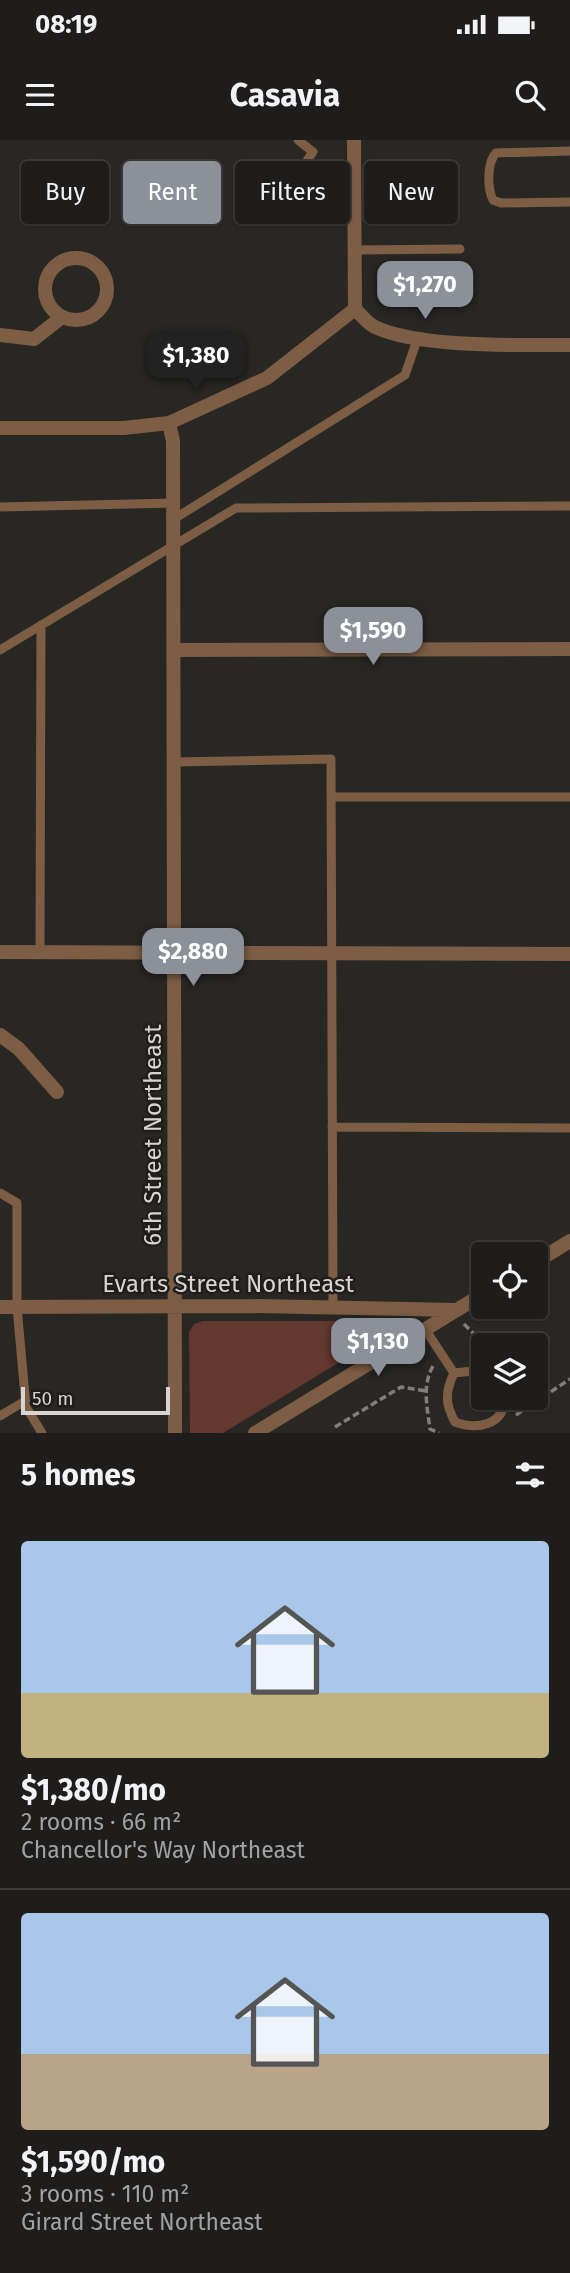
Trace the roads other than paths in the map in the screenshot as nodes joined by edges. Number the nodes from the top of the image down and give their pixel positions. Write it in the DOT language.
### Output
graph roads {
  1 [pos="298,140"];
  2 [pos="354,140"];
  3 [pos="570,151"];
  4 [pos="307,161"];
  5 [pos="570,202"];
  6 [pos="460,249"];
  7 [pos="355,250"];
  8 [pos="355,309"];
  9 [pos="62,317"];
  10 [pos="0,335"];
  11 [pos="418,337"];
  12 [pos="570,345"];
  13 [pos="169,423"];
  14 [pos="0,428"];
  15 [pos="174,503"];
  16 [pos="570,506"];
  17 [pos="0,507"];
  18 [pos="174,519"];
  19 [pos="174,543"];
  20 [pos="41,625"];
  21 [pos="570,649"];
  22 [pos="0,650"];
  23 [pos="175,650"];
  24 [pos="176,762"];
  25 [pos="331,797"];
  26 [pos="570,797"];
  27 [pos="0,952"];
  28 [pos="40,952"];
  29 [pos="176,953"];
  30 [pos="332,953"];
  31 [pos="570,954"];
  32 [pos="0,1035"];
  33 [pos="57,1092"];
  34 [pos="332,1127"];
  35 [pos="570,1128"];
  36 [pos="0,1194"];
  37 [pos="570,1241"];
  38 [pos="548,1255"];
  39 [pos="176,1306"];
  40 [pos="471,1306"];
  41 [pos="0,1307"];
  42 [pos="17,1307"];
  43 [pos="333,1307"];
  44 [pos="460,1317"];
  45 [pos="425,1329"];
  46 [pos="471,1371"];
  47 [pos="454,1373"];
  48 [pos="25,1401"];
  49 [pos="502,1410"];
  50 [pos="0,1416"];
  51 [pos="43,1433"];
  52 [pos="176,1433"];
  53 [pos="255,1433"];
  1 -- 4 [label="lane"];
  2 -- 7 [label="street"];
  3 -- 5 [label="lane"];
  6 -- 7 [label="lane"];
  7 -- 8 [label="street"];
  8 -- 11 [label="street"];
  8 -- 13 [label="street"];
  9 -- 9 [label="street"];
  9 -- 10 [label="street"];
  11 -- 12 [label="street"];
  11 -- 18 [label="lane"];
  13 -- 14 [label="street"];
  13 -- 15 [label="street, 6th Street Northeast"];
  15 -- 17 [label="lane"];
  15 -- 18 [label="street, 6th Street Northeast"];
  16 -- 19 [label="lane"];
  18 -- 19 [label="street, 6th Street Northeast"];
  19 -- 20 [label="lane"];
  19 -- 23 [label="street, 6th Street Northeast"];
  20 -- 22 [label="lane"];
  20 -- 28 [label="lane"];
  21 -- 23 [label="street"];
  23 -- 24 [label="street, 6th Street Northeast"];
  24 -- 25 [label="lane"];
  24 -- 29 [label="street, 6th Street Northeast"];
  25 -- 26 [label="lane"];
  25 -- 30 [label="lane"];
  27 -- 28 [label="street"];
  28 -- 29 [label="street"];
  29 -- 30 [label="street"];
  29 -- 39 [label="street, 6th Street Northeast"];
  30 -- 31 [label="street"];
  30 -- 34 [label="lane"];
  32 -- 33 [label="street"];
  34 -- 35 [label="lane"];
  34 -- 43 [label="lane"];
  36 -- 42 [label="lane"];
  37 -- 38 [label="street"];
  39 -- 42 [label="street, Evarts Street Northeast"];
  39 -- 43 [label="street, Evarts Street Northeast"];
  39 -- 52 [label="street, 6th Street Northeast"];
  40 -- 44 [label="street"];
  41 -- 42 [label="street, Evarts Street Northeast"];
  42 -- 48 [label="lane"];
  43 -- 44 [label="street, Evarts Street Northeast"];
  44 -- 45 [label="street"];
  45 -- 47 [label="lane"];
  45 -- 53 [label="street"];
  46 -- 47 [label="lane"];
  47 -- 49 [label="lane"];
  48 -- 50 [label="lane"];
  48 -- 51 [label="lane"];
}
